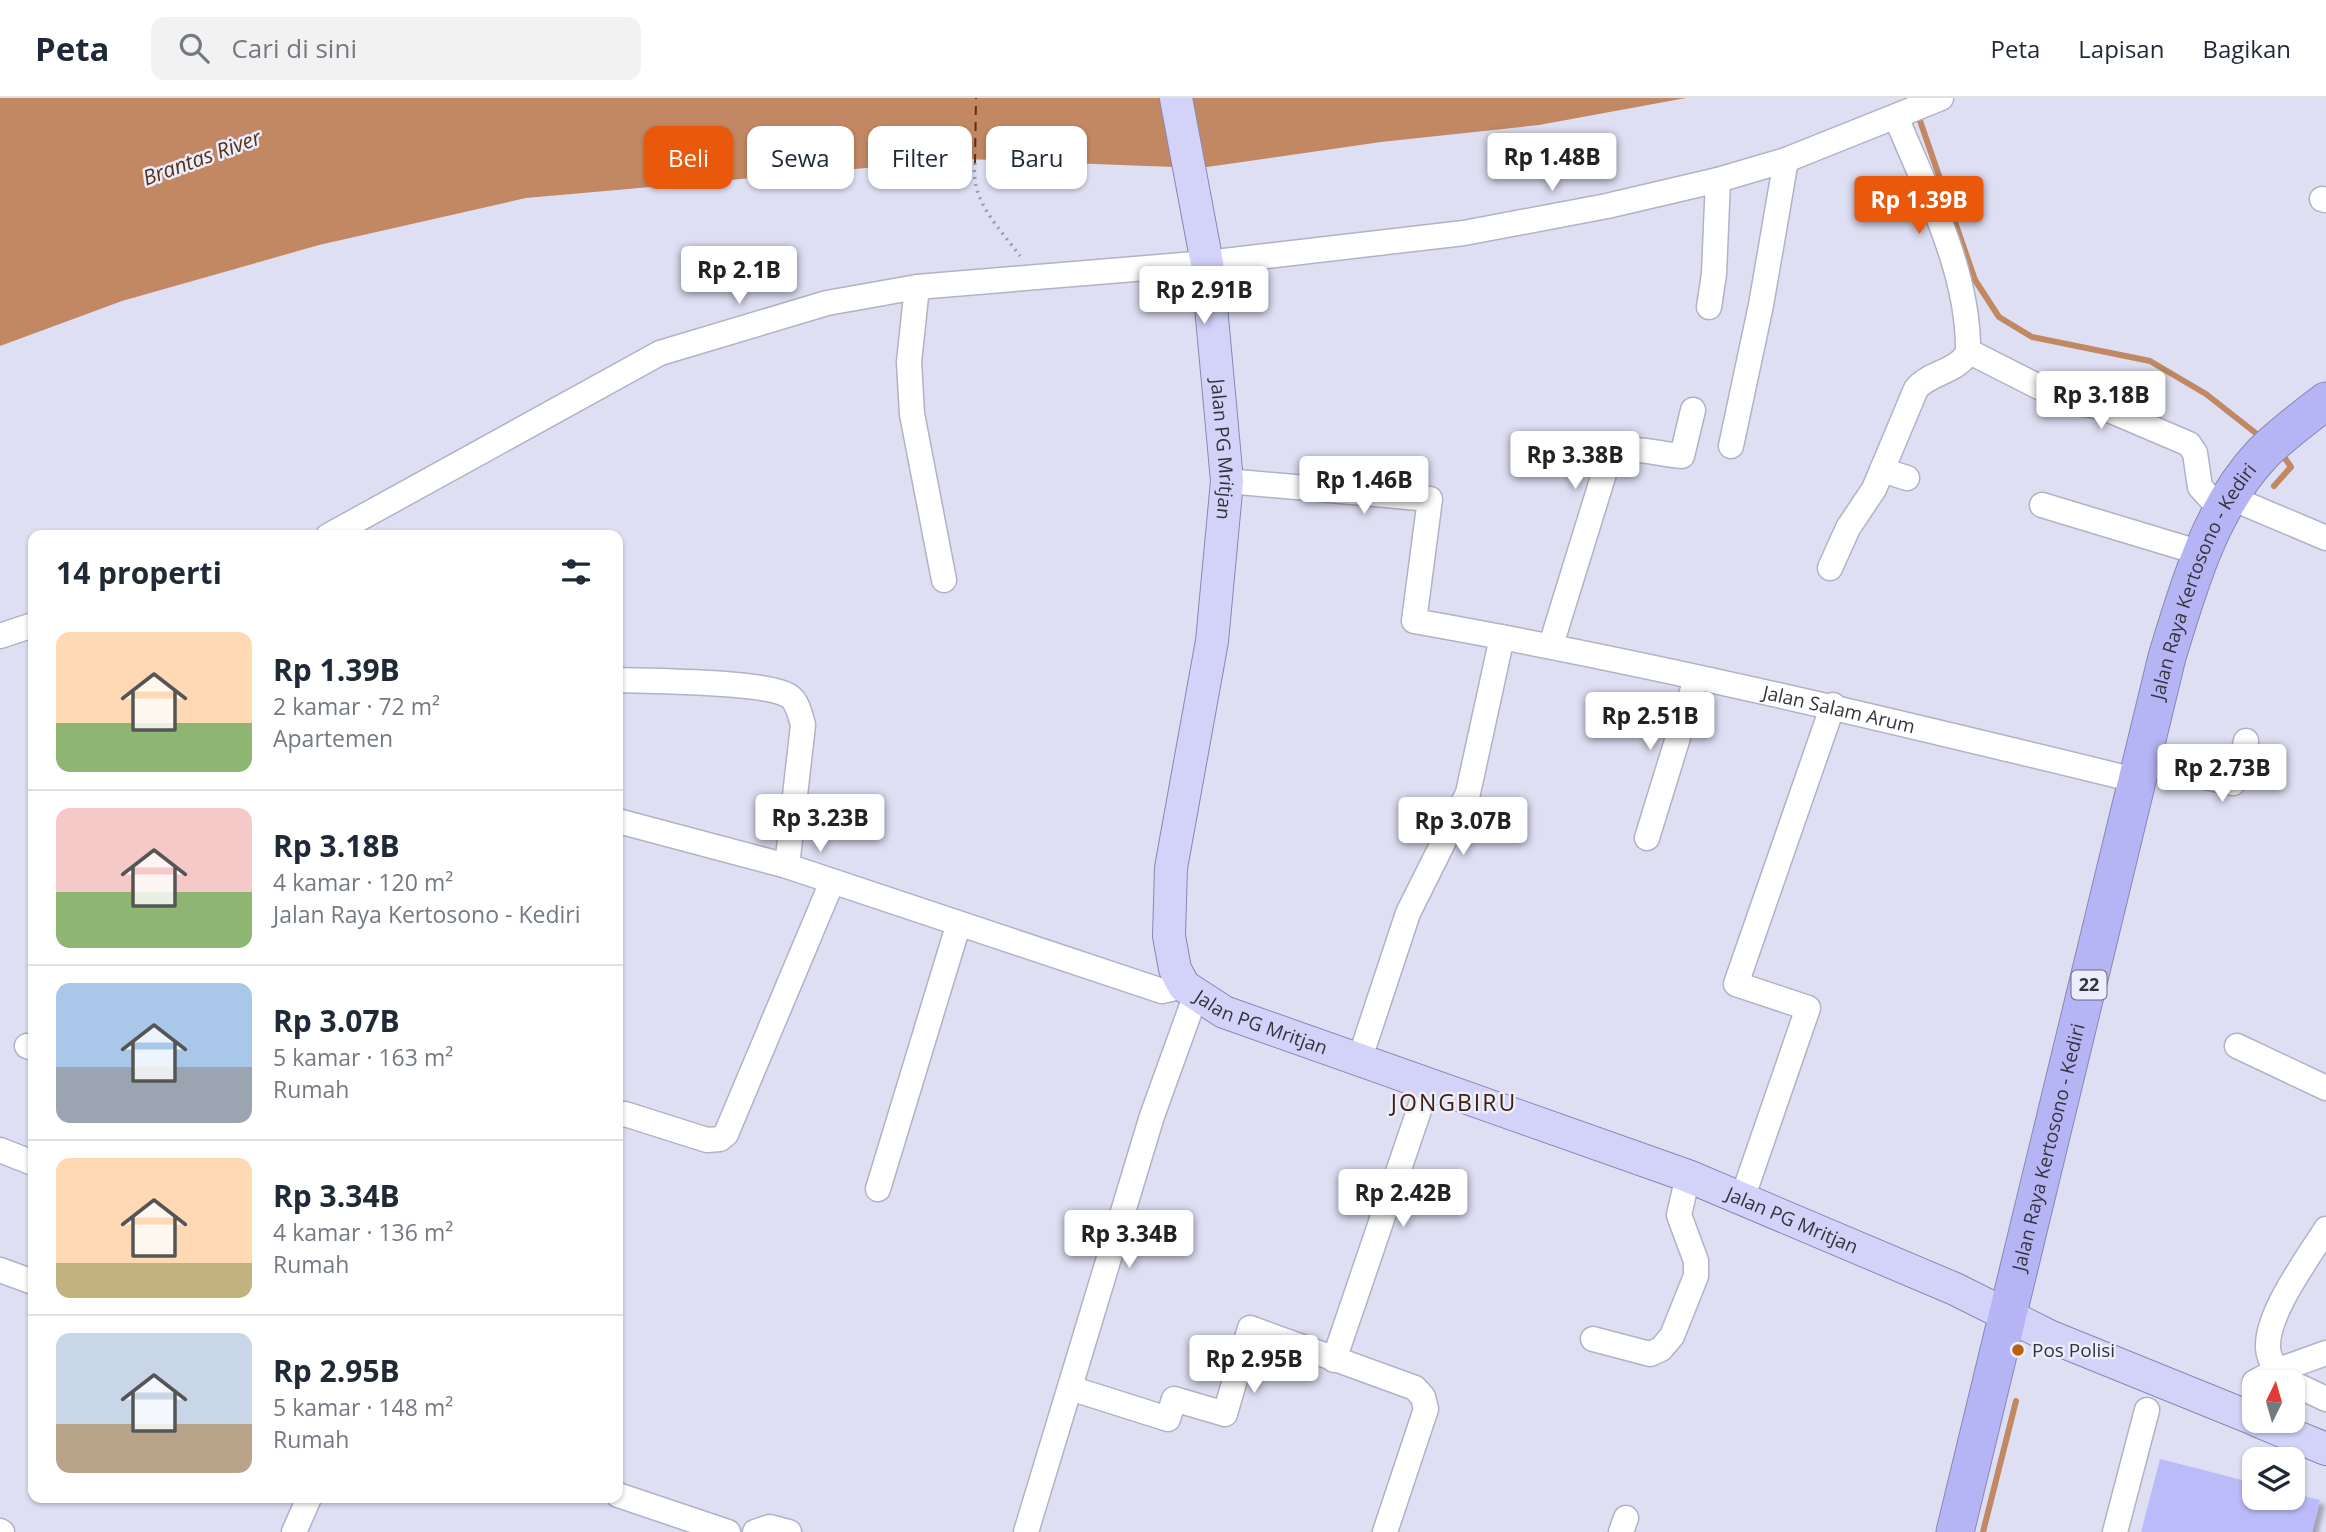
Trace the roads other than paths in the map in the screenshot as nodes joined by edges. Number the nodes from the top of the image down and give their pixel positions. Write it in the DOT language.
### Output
graph roads {
  1 [pos="1176,98"];
  2 [pos="1931,102"];
  3 [pos="1896,117"];
  4 [pos="1786,160"];
  5 [pos="1718,180"];
  6 [pos="1206,256"];
  7 [pos="917,287"];
  8 [pos="1709,307"];
  9 [pos="1968,351"];
  10 [pos="1693,410"];
  11 [pos="2316,413"];
  12 [pos="1731,446"];
  13 [pos="1882,470"];
  14 [pos="1907,478"];
  15 [pos="1227,481"];
  16 [pos="2225,504"];
  17 [pos="2042,505"];
  18 [pos="339,530"];
  19 [pos="2326,538"];
  20 [pos="2202,553"];
  21 [pos="1830,568"];
  22 [pos="944,580"];
  23 [pos="28,627"];
  24 [pos="0,636"];
  25 [pos="1502,637"];
  26 [pos="1551,645"];
  27 [pos="1696,679"];
  28 [pos="623,680"];
  29 [pos="1833,705"];
  30 [pos="2246,741"];
  31 [pos="2141,772"];
  32 [pos="623,822"];
  33 [pos="1647,838"];
  34 [pos="787,866"];
  35 [pos="832,881"];
  36 [pos="958,926"];
  37 [pos="1189,991"];
  38 [pos="2237,1046"];
  39 [pos="1360,1058"];
  40 [pos="1428,1084"];
  41 [pos="2326,1088"];
  42 [pos="623,1115"];
  43 [pos="0,1150"];
  44 [pos="28,1161"];
  45 [pos="1688,1176"];
  46 [pos="878,1189"];
  47 [pos="1742,1199"];
  48 [pos="2325,1231"];
  49 [pos="0,1262"];
  50 [pos="0,1270"];
  51 [pos="28,1272"];
  52 [pos="28,1280"];
  53 [pos="2008,1317"];
  54 [pos="1593,1339"];
  55 [pos="2326,1353"];
  56 [pos="1334,1360"];
  57 [pos="2276,1370"];
  58 [pos="2299,1370"];
  59 [pos="2326,1376"];
  60 [pos="2305,1379"];
  61 [pos="1070,1388"];
  62 [pos="2305,1391"];
  63 [pos="2242,1393"];
  64 [pos="2326,1399"];
  65 [pos="2208,1402"];
  66 [pos="2147,1410"];
  67 [pos="2242,1412"];
  68 [pos="2291,1433"];
  69 [pos="2326,1449"];
  70 [pos="623,1497"];
  71 [pos="307,1503"];
  72 [pos="294,1532"];
  73 [pos="728,1532"];
  74 [pos="755,1532"];
  75 [pos="789,1532"];
  76 [pos="1026,1532"];
  77 [pos="1385,1532"];
  78 [pos="1955,1532"];
  79 [pos="2115,1532"];
  1 -- 6 [label="main road, Jalan PG Mritjan"];
  2 -- 3 [label="street"];
  3 -- 4 [label="street"];
  3 -- 9 [label="street"];
  4 -- 5 [label="street"];
  4 -- 12 [label="street"];
  5 -- 6 [label="street"];
  5 -- 8 [label="street"];
  6 -- 7 [label="street"];
  6 -- 15 [label="main road, Jalan PG Mritjan"];
  7 -- 18 [label="street"];
  7 -- 22 [label="street"];
  9 -- 13 [label="street"];
  9 -- 16 [label="street"];
  10 -- 26 [label="street"];
  11 -- 16 [label="highway, Jalan Raya Kertosono - Kediri / 22"];
  13 -- 14 [label="street"];
  13 -- 21 [label="street"];
  15 -- 25 [label="street, Jalan Salam Arum"];
  15 -- 37 [label="main road, Jalan PG Mritjan"];
  16 -- 19 [label="street"];
  16 -- 20 [label="highway, Jalan Raya Kertosono - Kediri / 22"];
  17 -- 20 [label="street"];
  20 -- 31 [label="highway, Jalan Raya Kertosono - Kediri / 22"];
  23 -- 24 [label="street"];
  25 -- 26 [label="street, Jalan Salam Arum"];
  25 -- 39 [label="street"];
  26 -- 27 [label="street, Jalan Salam Arum"];
  27 -- 29 [label="street, Jalan Salam Arum"];
  27 -- 33 [label="street"];
  28 -- 34 [label="street"];
  29 -- 31 [label="street, Jalan Salam Arum"];
  29 -- 47 [label="street"];
  30 -- 31 [label="street, Jalan Salam Arum"];
  31 -- 53 [label="highway, Jalan Raya Kertosono - Kediri / 22"];
  32 -- 34 [label="street"];
  34 -- 35 [label="street"];
  35 -- 36 [label="street"];
  35 -- 42 [label="street"];
  36 -- 37 [label="street"];
  36 -- 46 [label="street"];
  37 -- 39 [label="main road, Jalan PG Mritjan"];
  37 -- 61 [label="street"];
  38 -- 41 [label="street"];
  39 -- 40 [label="main road, Jalan PG Mritjan"];
  40 -- 45 [label="main road, Jalan PG Mritjan"];
  40 -- 56 [label="street"];
  43 -- 44 [label="street"];
  45 -- 47 [label="main road, Jalan PG Mritjan"];
  45 -- 54 [label="street"];
  47 -- 53 [label="main road, Jalan PG Mritjan"];
  48 -- 57 [label="street"];
  49 -- 51 [label="street"];
  50 -- 52 [label="street"];
  53 -- 65 [label="main road, Jalan PG Mritjan"];
  53 -- 78 [label="highway, Jalan Raya Kertosono - Kediri / 22"];
  55 -- 58 [label="street"];
  56 -- 61 [label="street"];
  56 -- 77 [label="street"];
  59 -- 60 [label="street"];
  61 -- 76 [label="street"];
  62 -- 64 [label="street"];
  63 -- 65 [label="street"];
  65 -- 67 [label="main road, Jalan PG Mritjan"];
  66 -- 79 [label="street"];
  68 -- 69 [label="main road, Jalan PG Mritjan"];
  70 -- 73 [label="street"];
  71 -- 72 [label="street"];
  74 -- 75 [label="street"];
}
